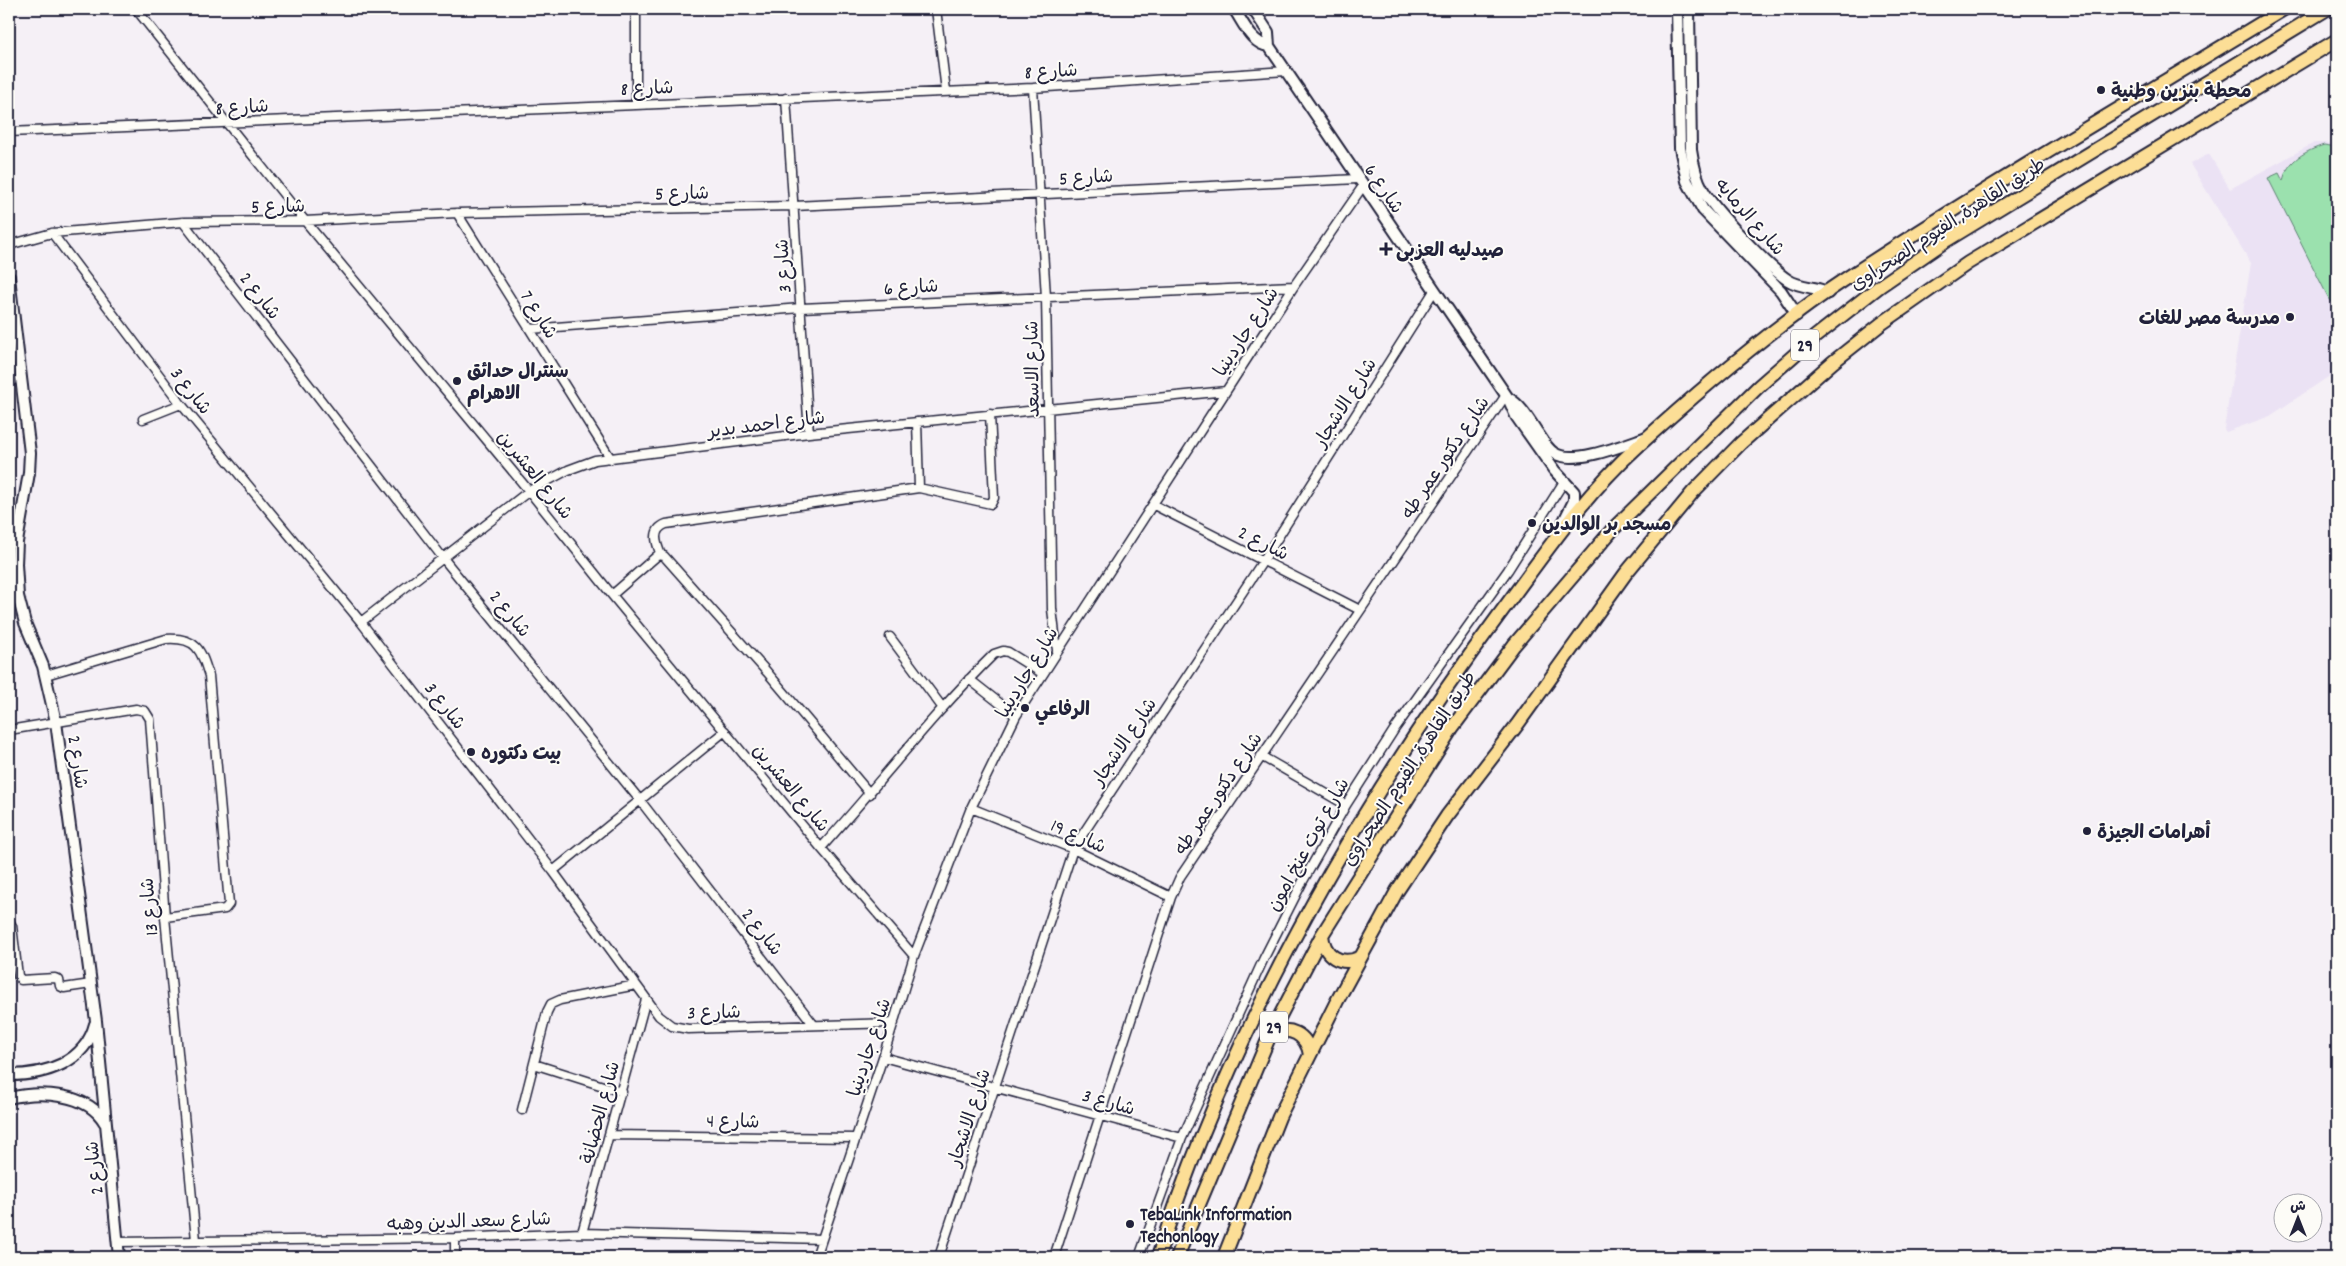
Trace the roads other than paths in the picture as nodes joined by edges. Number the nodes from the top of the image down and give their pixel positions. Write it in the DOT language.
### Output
graph roads {
  1 [pos="136,9"];
  2 [pos="636,9"];
  3 [pos="936,9"];
  4 [pos="1234,9"];
  5 [pos="1253,9"];
  6 [pos="1677,9"];
  7 [pos="1689,9"];
  8 [pos="2284,9"];
  9 [pos="2326,9"];
  10 [pos="2337,40"];
  11 [pos="1269,46"];
  12 [pos="1286,71"];
  13 [pos="1033,88"];
  14 [pos="946,91"];
  15 [pos="786,98"];
  16 [pos="636,104"];
  17 [pos="227,122"];
  18 [pos="9,132"];
  19 [pos="1361,183"];
  20 [pos="1040,195"];
  21 [pos="794,206"];
  22 [pos="457,213"];
  23 [pos="305,221"];
  24 [pos="183,222"];
  25 [pos="52,233"];
  26 [pos="9,245"];
  27 [pos="9,277"];
  28 [pos="1294,286"];
  29 [pos="1434,291"];
  30 [pos="1828,293"];
  31 [pos="1046,297"];
  32 [pos="801,308"];
  33 [pos="1797,315"];
  34 [pos="530,329"];
  35 [pos="1226,391"];
  36 [pos="1507,396"];
  37 [pos="182,404"];
  38 [pos="1048,408"];
  39 [pos="990,414"];
  40 [pos="143,419"];
  41 [pos="917,422"];
  42 [pos="809,433"];
  43 [pos="1651,435"];
  44 [pos="611,458"];
  45 [pos="1565,480"];
  46 [pos="919,488"];
  47 [pos="530,491"];
  48 [pos="1154,505"];
  49 [pos="1558,535"];
  50 [pos="661,555"];
  51 [pos="443,558"];
  52 [pos="1262,561"];
  53 [pos="12,566"];
  54 [pos="612,595"];
  55 [pos="1360,610"];
  56 [pos="361,622"];
  57 [pos="890,637"];
  58 [pos="1057,650"];
  59 [pos="1042,673"];
  60 [pos="46,675"];
  61 [pos="969,679"];
  62 [pos="942,707"];
  63 [pos="1016,716"];
  64 [pos="56,722"];
  65 [pos="9,730"];
  66 [pos="725,731"];
  67 [pos="1261,756"];
  68 [pos="870,794"];
  69 [pos="639,799"];
  70 [pos="1346,805"];
  71 [pos="972,808"];
  72 [pos="821,848"];
  73 [pos="1073,849"];
  74 [pos="553,871"];
  75 [pos="1170,897"];
  76 [pos="165,917"];
  77 [pos="9,921"];
  78 [pos="1322,935"];
  79 [pos="914,956"];
  80 [pos="1359,958"];
  81 [pos="91,984"];
  82 [pos="636,985"];
  83 [pos="646,999"];
  84 [pos="96,1021"];
  85 [pos="894,1023"];
  86 [pos="814,1025"];
  87 [pos="1270,1035"];
  88 [pos="1310,1055"];
  89 [pos="883,1057"];
  90 [pos="534,1064"];
  91 [pos="9,1075"];
  92 [pos="995,1086"];
  93 [pos="622,1092"];
  94 [pos="9,1098"];
  95 [pos="522,1110"];
  96 [pos="1101,1115"];
  97 [pos="106,1124"];
  98 [pos="610,1135"];
  99 [pos="854,1138"];
  100 [pos="1182,1138"];
  101 [pos="582,1233"];
  102 [pos="455,1238"];
  103 [pos="822,1239"];
  104 [pos="196,1240"];
  105 [pos="117,1242"];
  106 [pos="119,1257"];
  107 [pos="455,1257"];
  108 [pos="816,1257"];
  109 [pos="940,1257"];
  110 [pos="1054,1257"];
  111 [pos="1139,1257"];
  112 [pos="1158,1257"];
  113 [pos="1177,1257"];
  114 [pos="1224,1257"];
  1 -- 17 [label="street, شارع العشرين"];
  2 -- 16 [label="street"];
  3 -- 14 [label="street"];
  4 -- 11 [label="street, شارع 6"];
  5 -- 11 [label="street, شارع 6"];
  6 -- 33 [label="street, شارع الرمايه"];
  7 -- 30 [label="street, شارع الرمايه"];
  8 -- 30 [label="main road"];
  9 -- 78 [label="main road, طريق القاهرة, الفيوم الصحراوى / 29"];
  10 -- 80 [label="main road, 29"];
  11 -- 12 [label="street, شارع 6"];
  12 -- 13 [label="street, شارع 8"];
  12 -- 19 [label="street, شارع 6"];
  13 -- 14 [label="street, شارع 8"];
  13 -- 20 [label="street, شارع الاسعد"];
  14 -- 15 [label="street, شارع 8"];
  15 -- 16 [label="street, شارع 8"];
  15 -- 21 [label="street, شارع 3"];
  16 -- 17 [label="street, شارع 8"];
  17 -- 18 [label="street, شارع 8"];
  17 -- 23 [label="street, شارع العشرين"];
  19 -- 20 [label="street, شارع 5"];
  19 -- 28 [label="street, شارع جاردينيا"];
  19 -- 29 [label="street, شارع 6"];
  20 -- 21 [label="street, شارع 5"];
  20 -- 31 [label="street, شارع الاسعد"];
  21 -- 22 [label="street, شارع 5"];
  21 -- 32 [label="street, شارع 3"];
  22 -- 23 [label="street, شارع 5"];
  22 -- 34 [label="street, شارع 7"];
  23 -- 24 [label="street, شارع 5"];
  23 -- 47 [label="street, شارع العشرين"];
  24 -- 25 [label="street, شارع 5"];
  24 -- 51 [label="street, شارع 2"];
  25 -- 26 [label="street, شارع 5"];
  25 -- 37 [label="street, شارع 3"];
  27 -- 53 [label="street, شارع 2"];
  28 -- 31 [label="street, شارع 6"];
  28 -- 35 [label="street, شارع جاردينيا"];
  29 -- 36 [label="street, شارع 6"];
  29 -- 52 [label="street, شارع الاشجار"];
  30 -- 33 [label="main road"];
  31 -- 32 [label="street, شارع 6"];
  31 -- 38 [label="street, شارع الاسعد"];
  32 -- 34 [label="street, شارع 6"];
  32 -- 42 [label="street, شارع 3"];
  33 -- 43 [label="main road"];
  34 -- 44 [label="street, شارع 7"];
  35 -- 38 [label="street, شارع احمد بدير"];
  35 -- 48 [label="street, شارع جاردينيا"];
  36 -- 43 [label="street, شارع 6"];
  36 -- 45 [label="street, شارع 6"];
  36 -- 55 [label="street, شارع دكتور عمر طه"];
  37 -- 40 [label="street"];
  37 -- 56 [label="street, شارع 3"];
  38 -- 39 [label="street, شارع احمد بدير"];
  38 -- 58 [label="street, شارع الاسعد"];
  39 -- 41 [label="street, شارع احمد بدير"];
  39 -- 46 [label="street"];
  41 -- 42 [label="street, شارع احمد بدير"];
  41 -- 46 [label="street"];
  42 -- 44 [label="street, شارع احمد بدير"];
  43 -- 49 [label="main road"];
  44 -- 47 [label="street, شارع احمد بدير"];
  45 -- 49 [label="street, شارع 6"];
  45 -- 70 [label="street, شارع توت عنخ امون"];
  46 -- 50 [label="street"];
  47 -- 51 [label="street, شارع احمد بدير"];
  47 -- 54 [label="street, شارع العشرين"];
  48 -- 52 [label="street, شارع 2"];
  48 -- 58 [label="street, شارع جاردينيا"];
  49 -- 112 [label="main road"];
  50 -- 54 [label="street"];
  50 -- 68 [label="street"];
  51 -- 56 [label="street, شارع احمد بدير"];
  51 -- 69 [label="street, شارع 2"];
  52 -- 55 [label="street, شارع 2"];
  52 -- 73 [label="street, شارع الاشجار"];
  53 -- 60 [label="street, شارع 2"];
  54 -- 66 [label="street, شارع العشرين"];
  55 -- 67 [label="street, شارع دكتور عمر طه"];
  56 -- 74 [label="street, شارع 3"];
  57 -- 62 [label="street"];
  58 -- 59 [label="street, شارع جاردينيا"];
  59 -- 61 [label="street"];
  59 -- 63 [label="street, شارع جاردينيا"];
  60 -- 64 [label="street, شارع 2"];
  60 -- 76 [label="street"];
  61 -- 62 [label="street"];
  61 -- 63 [label="street"];
  62 -- 68 [label="street"];
  63 -- 71 [label="street, شارع جاردينيا"];
  64 -- 65 [label="street, شارع 13"];
  64 -- 76 [label="street, شارع 13"];
  64 -- 81 [label="street, شارع 2"];
  66 -- 69 [label="street"];
  66 -- 72 [label="street, شارع العشرين"];
  67 -- 70 [label="street"];
  67 -- 75 [label="street, شارع دكتور عمر طه"];
  68 -- 72 [label="street"];
  69 -- 74 [label="street"];
  69 -- 86 [label="street, شارع 2"];
  70 -- 100 [label="street, شارع توت عنخ امون"];
  71 -- 73 [label="street, شارع 19"];
  71 -- 79 [label="street, شارع جاردينيا"];
  72 -- 79 [label="street, شارع العشرين"];
  73 -- 75 [label="street, شارع 19"];
  73 -- 92 [label="street, شارع الاشجار"];
  74 -- 82 [label="street, شارع 3"];
  75 -- 96 [label="street, شارع دكتور عمر طه"];
  76 -- 104 [label="street, شارع 13"];
  77 -- 81 [label="street"];
  78 -- 80 [label="main road"];
  78 -- 87 [label="main road, طريق القاهرة, الفيوم الصحراوى / 29"];
  79 -- 85 [label="street, شارع جاردينيا"];
  80 -- 88 [label="main road, 29"];
  81 -- 84 [label="street, شارع 2"];
  82 -- 83 [label="street, شارع 3"];
  82 -- 90 [label="street"];
  83 -- 86 [label="street, شارع 3"];
  83 -- 93 [label="street, شارع الحضانة"];
  84 -- 91 [label="street"];
  84 -- 97 [label="street, شارع 2"];
  85 -- 86 [label="street, شارع 3"];
  85 -- 89 [label="street, شارع جاردينيا"];
  87 -- 88 [label="main road"];
  87 -- 113 [label="main road, طريق القاهرة, الفيوم الصحراوى / 29"];
  88 -- 114 [label="main road, 29"];
  89 -- 92 [label="street, شارع 3"];
  89 -- 99 [label="street, شارع جاردينيا"];
  90 -- 93 [label="street"];
  90 -- 95 [label="street"];
  92 -- 96 [label="street, شارع 3"];
  92 -- 109 [label="street, شارع الاشجار"];
  93 -- 98 [label="street, شارع الحضانة"];
  94 -- 97 [label="street"];
  96 -- 100 [label="street, شارع 3"];
  96 -- 110 [label="street, شارع دكتور عمر طه"];
  97 -- 105 [label="street, شارع 2"];
  98 -- 99 [label="street, شارع 4"];
  98 -- 101 [label="street, شارع الحضانة"];
  99 -- 103 [label="street, شارع جاردينيا"];
  100 -- 111 [label="street, شارع توت عنخ امون"];
  101 -- 102 [label="street, شارع سعد الدين وهبه"];
  101 -- 103 [label="street, شارع سعد الدين وهبه"];
  102 -- 104 [label="street, شارع سعد الدين وهبه"];
  102 -- 107 [label="street"];
  103 -- 108 [label="street, شارع جاردينيا"];
  104 -- 105 [label="street, شارع سعد الدين وهبه"];
  105 -- 106 [label="street, شارع 2"];
}
